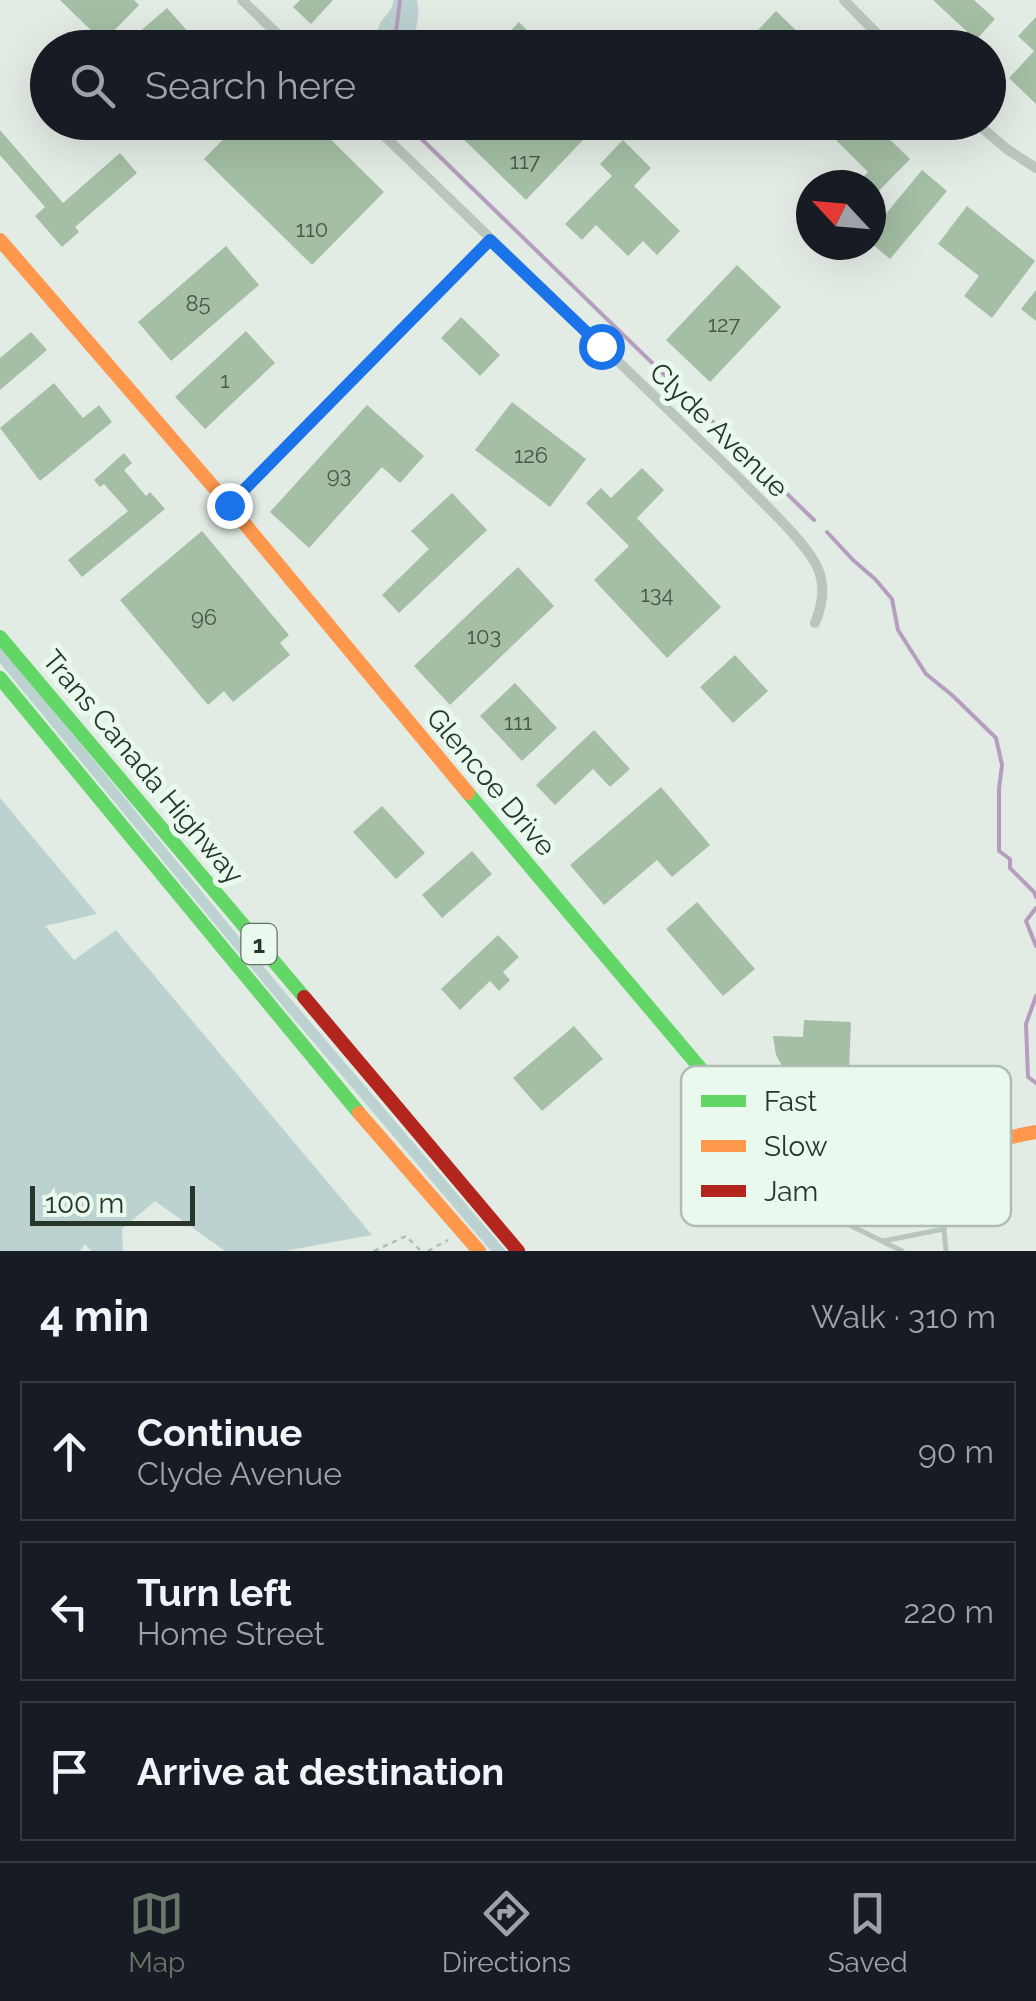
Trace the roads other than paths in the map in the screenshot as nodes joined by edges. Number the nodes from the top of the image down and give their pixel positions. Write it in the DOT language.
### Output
graph roads {
  1 [pos="242,0"];
  2 [pos="844,0"];
  3 [pos="273,30"];
  4 [pos="873,30"];
  5 [pos="388,140"];
  6 [pos="996,140"];
  7 [pos="1036,168"];
  8 [pos="0,240"];
  9 [pos="490,240"];
  10 [pos="229,505"];
  11 [pos="815,623"];
  12 [pos="0,637"];
  13 [pos="0,678"];
  14 [pos="697,1066"];
  15 [pos="340,1090"];
  16 [pos="1036,1132"];
  17 [pos="1011,1137"];
  18 [pos="848,1226"];
  19 [pos="944,1226"];
  20 [pos="944,1229"];
  21 [pos="881,1241"];
  22 [pos="466,1251"];
  23 [pos="479,1251"];
  24 [pos="518,1251"];
  25 [pos="902,1251"];
  26 [pos="946,1251"];
  1 -- 3 [label="street"];
  2 -- 4 [label="street"];
  5 -- 9 [label="street, Clyde Avenue"];
  6 -- 7 [label="street"];
  8 -- 10 [label="main road, Glencoe Drive"];
  9 -- 10 [label="street"];
  9 -- 11 [label="street, Clyde Avenue"];
  10 -- 14 [label="main road, Glencoe Drive"];
  12 -- 24 [label="main road, Trans Canada Highway / 1"];
  13 -- 15 [label="main road, Trans Canada Highway / 1"];
  15 -- 22 [label="main road"];
  15 -- 23 [label="main road, Trans Canada Highway / 1"];
  16 -- 17 [label="main road, Glencoe Drive"];
  18 -- 21 [label="lane"];
  19 -- 20 [label="lane"];
  20 -- 21 [label="lane"];
  20 -- 26 [label="lane"];
  21 -- 25 [label="lane"];
}
